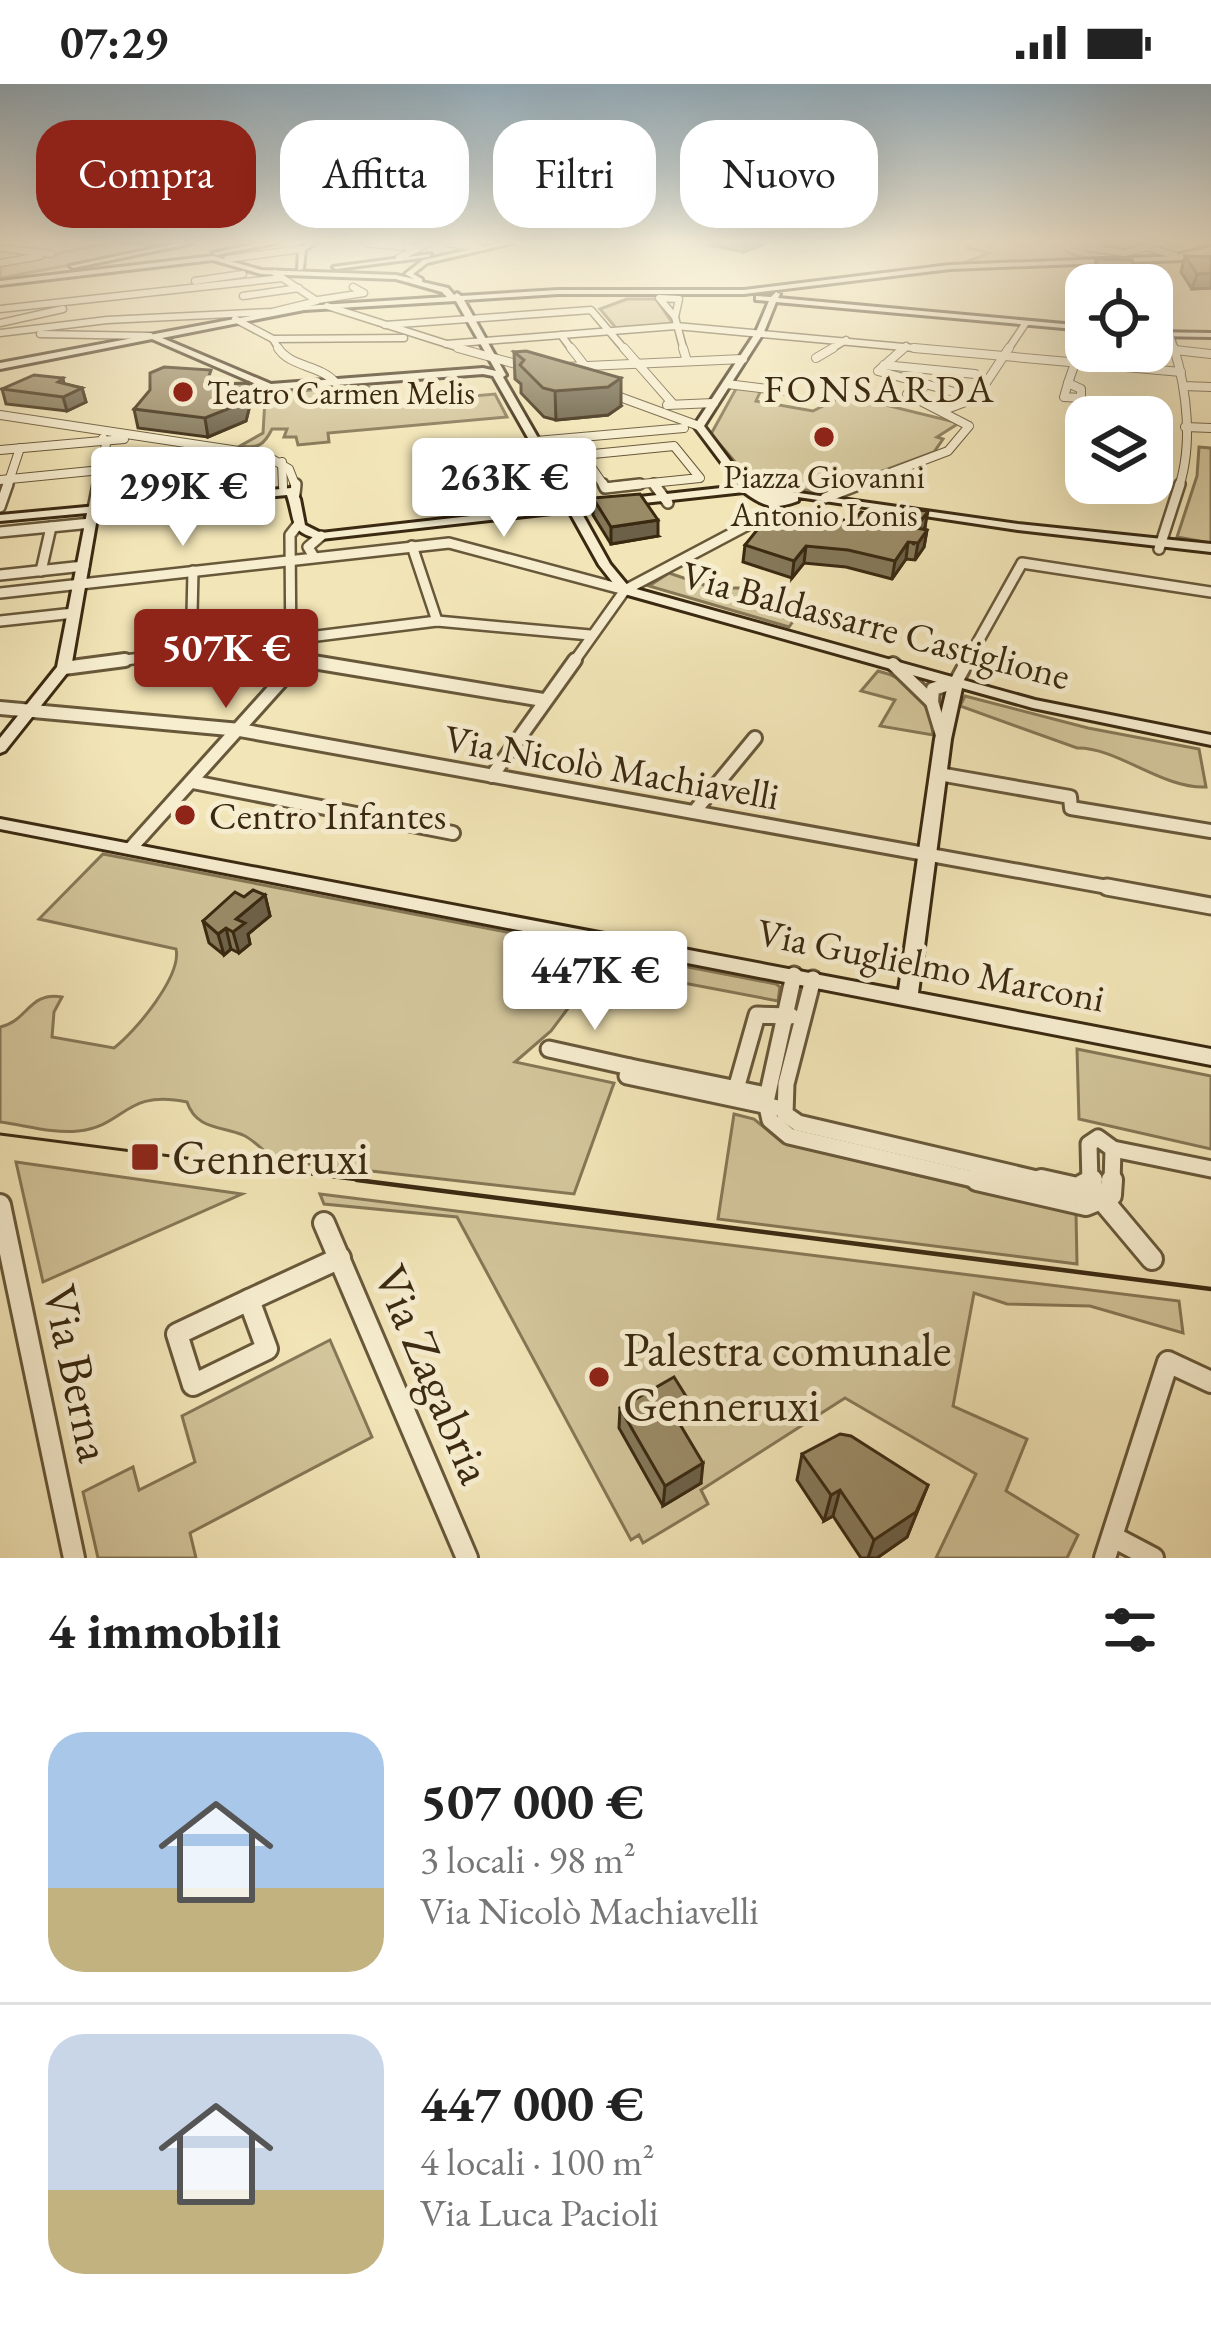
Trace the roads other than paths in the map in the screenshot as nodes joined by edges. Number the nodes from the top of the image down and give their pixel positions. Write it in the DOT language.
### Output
graph roads {
  1 [pos="44,312"];
  2 [pos="113,312"];
  3 [pos="252,312"];
  4 [pos="267,312"];
  5 [pos="342,312"];
  6 [pos="464,312"];
  7 [pos="563,312"];
  8 [pos="592,312"];
  9 [pos="677,312"];
  10 [pos="770,312"];
  11 [pos="898,312"];
  12 [pos="467,318"];
  13 [pos="117,319"];
  14 [pos="235,319"];
  15 [pos="14,321"];
  16 [pos="675,322"];
  17 [pos="0,323"];
  18 [pos="1025,323"];
  19 [pos="378,326"];
  20 [pos="1065,326"];
  21 [pos="31,330"];
  22 [pos="395,330"];
  23 [pos="608,331"];
  24 [pos="760,332"];
  25 [pos="0,333"];
  26 [pos="561,335"];
  27 [pos="1173,335"];
  28 [pos="1211,335"];
  29 [pos="151,336"];
  30 [pos="387,339"];
  31 [pos="424,339"];
  32 [pos="847,340"];
  33 [pos="275,341"];
  34 [pos="479,341"];
  35 [pos="446,344"];
  36 [pos="1173,344"];
  37 [pos="906,346"];
  38 [pos="1175,350"];
  39 [pos="1211,354"];
  40 [pos="1003,356"];
  41 [pos="489,358"];
  42 [pos="686,358"];
  43 [pos="816,358"];
  44 [pos="743,359"];
  45 [pos="635,362"];
  46 [pos="1065,362"];
  47 [pos="0,366"];
  48 [pos="585,366"];
  49 [pos="881,368"];
  50 [pos="530,369"];
  51 [pos="483,371"];
  52 [pos="1173,371"];
  53 [pos="501,372"];
  54 [pos="1072,372"];
  55 [pos="1181,372"];
  56 [pos="975,374"];
  57 [pos="335,382"];
  58 [pos="1068,383"];
  59 [pos="727,384"];
  60 [pos="1183,386"];
  61 [pos="923,388"];
  62 [pos="1211,388"];
  63 [pos="597,389"];
  64 [pos="792,392"];
  65 [pos="511,397"];
  66 [pos="976,398"];
  67 [pos="714,403"];
  68 [pos="673,404"];
  69 [pos="650,406"];
  70 [pos="944,410"];
  71 [pos="0,415"];
  72 [pos="679,425"];
  73 [pos="1185,427"];
  74 [pos="1211,428"];
  75 [pos="699,429"];
  76 [pos="103,435"];
  77 [pos="620,436"];
  78 [pos="537,444"];
  79 [pos="20,448"];
  80 [pos="0,450"];
  81 [pos="630,450"];
  82 [pos="101,470"];
  83 [pos="5,480"];
  84 [pos="652,483"];
  85 [pos="290,491"];
  86 [pos="771,496"];
  87 [pos="825,498"];
  88 [pos="665,500"];
  89 [pos="580,508"];
  90 [pos="93,512"];
  91 [pos="0,513"];
  92 [pos="465,520"];
  93 [pos="430,524"];
  94 [pos="297,526"];
  95 [pos="51,527"];
  96 [pos="0,532"];
  97 [pos="321,536"];
  98 [pos="457,543"];
  99 [pos="433,544"];
  100 [pos="412,546"];
  101 [pos="1159,546"];
  102 [pos="1211,551"];
  103 [pos="314,557"];
  104 [pos="291,560"];
  105 [pos="605,565"];
  106 [pos="84,566"];
  107 [pos="40,571"];
  108 [pos="193,571"];
  109 [pos="0,575"];
  110 [pos="581,578"];
  111 [pos="81,584"];
  112 [pos="53,587"];
  113 [pos="625,590"];
  114 [pos="0,592"];
  115 [pos="1211,592"];
  116 [pos="74,613"];
  117 [pos="192,614"];
  118 [pos="47,616"];
  119 [pos="0,621"];
  120 [pos="436,621"];
  121 [pos="590,635"];
  122 [pos="291,637"];
  123 [pos="293,659"];
  124 [pos="892,664"];
  125 [pos="64,668"];
  126 [pos="956,682"];
  127 [pos="543,700"];
  128 [pos="932,702"];
  129 [pos="0,708"];
  130 [pos="34,711"];
  131 [pos="240,730"];
  132 [pos="755,738"];
  133 [pos="943,739"];
  134 [pos="1211,740"];
  135 [pos="0,748"];
  136 [pos="939,774"];
  137 [pos="493,776"];
  138 [pos="193,782"];
  139 [pos="694,812"];
  140 [pos="0,824"];
  141 [pos="1211,831"];
  142 [pos="453,832"];
  143 [pos="131,848"];
  144 [pos="929,854"];
  145 [pos="1211,906"];
  146 [pos="803,977"];
  147 [pos="908,996"];
  148 [pos="784,1015"];
  149 [pos="803,1018"];
  150 [pos="549,1048"];
  151 [pos="1211,1057"];
  152 [pos="630,1067"];
  153 [pos="736,1089"];
  154 [pos="773,1108"];
  155 [pos="1113,1149"];
  156 [pos="933,1162"];
  157 [pos="1211,1169"];
  158 [pos="1089,1184"];
  159 [pos="1105,1200"];
  160 [pos="0,1205"];
  161 [pos="324,1223"];
  162 [pos="340,1258"];
  163 [pos="1152,1259"];
  164 [pos="249,1300"];
  165 [pos="1211,1382"];
  166 [pos="1109,1548"];
  167 [pos="74,1558"];
  168 [pos="466,1558"];
  169 [pos="1153,1558"];
  1 -- 15 [label="street"];
  2 -- 13 [label="street"];
  3 -- 13 [label="street"];
  4 -- 14 [label="street"];
  5 -- 19 [label="street"];
  6 -- 12 [label="street"];
  7 -- 12 [label="street"];
  8 -- 23 [label="street"];
  9 -- 16 [label="street"];
  10 -- 24 [label="street"];
  11 -- 18 [label="street"];
  12 -- 19 [label="street"];
  12 -- 34 [label="street"];
  13 -- 21 [label="street"];
  14 -- 29 [label="street"];
  14 -- 33 [label="street"];
  15 -- 17 [label="street"];
  15 -- 21 [label="street"];
  16 -- 23 [label="street"];
  16 -- 24 [label="street"];
  16 -- 42 [label="street"];
  18 -- 20 [label="street"];
  18 -- 40 [label="street"];
  19 -- 22 [label="street"];
  21 -- 25 [label="street"];
  21 -- 29 [label="street"];
  22 -- 30 [label="street"];
  22 -- 31 [label="street"];
  23 -- 26 [label="street"];
  23 -- 45 [label="street"];
  24 -- 32 [label="street"];
  24 -- 44 [label="street"];
  26 -- 34 [label="street"];
  26 -- 48 [label="street"];
  27 -- 28 [label="street"];
  29 -- 47 [label="street"];
  29 -- 57 [label="street"];
  30 -- 31 [label="street"];
  30 -- 33 [label="street"];
  31 -- 35 [label="street"];
  32 -- 37 [label="street"];
  32 -- 43 [label="street"];
  33 -- 57 [label="street"];
  34 -- 35 [label="street"];
  34 -- 41 [label="street"];
  35 -- 41 [label="street"];
  36 -- 38 [label="street"];
  37 -- 40 [label="street"];
  37 -- 49 [label="street"];
  38 -- 39 [label="street"];
  38 -- 55 [label="street"];
  40 -- 46 [label="street"];
  40 -- 66 [label="street"];
  41 -- 50 [label="street"];
  41 -- 51 [label="street"];
  41 -- 53 [label="street"];
  42 -- 44 [label="street"];
  42 -- 45 [label="street"];
  44 -- 59 [label="street"];
  45 -- 48 [label="street"];
  45 -- 68 [label="street"];
  48 -- 50 [label="street"];
  49 -- 56 [label="street"];
  49 -- 66 [label="street"];
  50 -- 53 [label="street"];
  51 -- 57 [label="street"];
  51 -- 65 [label="street"];
  52 -- 55 [label="street"];
  53 -- 65 [label="street"];
  54 -- 58 [label="street"];
  55 -- 60 [label="street"];
  59 -- 64 [label="street"];
  59 -- 67 [label="street"];
  60 -- 62 [label="street"];
  60 -- 73 [label="street"];
  61 -- 70 [label="street"];
  63 -- 69 [label="street"];
  65 -- 78 [label="street"];
  66 -- 70 [label="street"];
  67 -- 68 [label="street"];
  67 -- 75 [label="street"];
  68 -- 69 [label="street"];
  69 -- 72 [label="street"];
  70 -- 87 [label="street"];
  71 -- 76 [label="street"];
  72 -- 75 [label="street"];
  72 -- 77 [label="street"];
  73 -- 74 [label="street"];
  73 -- 101 [label="street"];
  75 -- 77 [label="street"];
  75 -- 86 [label="street"];
  76 -- 79 [label="street"];
  76 -- 82 [label="street"];
  76 -- 85 [label="street"];
  77 -- 78 [label="street"];
  77 -- 81 [label="street"];
  78 -- 89 [label="street"];
  79 -- 80 [label="street"];
  79 -- 83 [label="street"];
  81 -- 84 [label="street"];
  81 -- 84 [label="street"];
  82 -- 83 [label="street"];
  82 -- 90 [label="street"];
  83 -- 91 [label="street"];
  84 -- 88 [label="street"];
  85 -- 90 [label="street"];
  85 -- 94 [label="street"];
  86 -- 87 [label="street"];
  86 -- 88 [label="street"];
  86 -- 101 [label="street"];
  86 -- 113 [label="street"];
  87 -- 101 [label="street"];
  88 -- 89 [label="street"];
  89 -- 92 [label="street"];
  89 -- 105 [label="street"];
  90 -- 91 [label="street"];
  90 -- 95 [label="street"];
  90 -- 106 [label="street"];
  92 -- 93 [label="street"];
  92 -- 98 [label="street"];
  93 -- 97 [label="street"];
  93 -- 99 [label="street"];
  94 -- 97 [label="street"];
  94 -- 104 [label="street"];
  95 -- 96 [label="street"];
  95 -- 107 [label="street"];
  97 -- 103 [label="street"];
  98 -- 99 [label="street, Via Baldassarre Castiglione"];
  98 -- 110 [label="street, Via Baldassarre Castiglione"];
  99 -- 100 [label="street, Via Baldassarre Castiglione"];
  100 -- 103 [label="street, Via Baldassarre Castiglione"];
  100 -- 120 [label="street"];
  101 -- 102 [label="street"];
  103 -- 104 [label="street, Via Baldassarre Castiglione"];
  104 -- 108 [label="street, Via Baldassarre Castiglione"];
  104 -- 122 [label="street"];
  105 -- 110 [label="street"];
  105 -- 113 [label="street"];
  106 -- 107 [label="street"];
  106 -- 111 [label="street"];
  107 -- 109 [label="street"];
  108 -- 111 [label="street, Via Baldassarre Castiglione"];
  108 -- 117 [label="street"];
  110 -- 113 [label="street, Via Baldassarre Castiglione"];
  111 -- 112 [label="street, Via Baldassarre Castiglione"];
  111 -- 116 [label="street"];
  112 -- 114 [label="street, Via Baldassarre Castiglione"];
  112 -- 118 [label="street"];
  113 -- 121 [label="street"];
  113 -- 124 [label="street, Via Baldassarre Castiglione"];
  115 -- 126 [label="street"];
  116 -- 118 [label="street"];
  116 -- 125 [label="street"];
  118 -- 119 [label="street"];
  120 -- 121 [label="street"];
  120 -- 122 [label="street"];
  121 -- 127 [label="street"];
  122 -- 123 [label="street"];
  122 -- 125 [label="street"];
  123 -- 127 [label="street"];
  123 -- 131 [label="street"];
  124 -- 126 [label="street, Via Baldassarre Castiglione"];
  124 -- 128 [label="street"];
  125 -- 130 [label="street"];
  126 -- 128 [label="street"];
  126 -- 133 [label="street"];
  126 -- 134 [label="street, Via Baldassarre Castiglione"];
  127 -- 137 [label="street"];
  128 -- 133 [label="street"];
  129 -- 130 [label="street, Via Nicolò Machiavelli"];
  130 -- 131 [label="street, Via Nicolò Machiavelli"];
  130 -- 135 [label="street"];
  131 -- 137 [label="street, Via Nicolò Machiavelli"];
  131 -- 138 [label="street"];
  132 -- 139 [label="street"];
  133 -- 136 [label="street"];
  136 -- 141 [label="street"];
  136 -- 144 [label="street"];
  137 -- 139 [label="street, Via Nicolò Machiavelli"];
  138 -- 142 [label="street"];
  138 -- 143 [label="street"];
  139 -- 144 [label="street, Via Nicolò Machiavelli"];
  140 -- 143 [label="street, Via Guglielmo Marconi"];
  143 -- 146 [label="street, Via Guglielmo Marconi"];
  144 -- 145 [label="street, Via Nicolò Machiavelli"];
  144 -- 147 [label="street"];
  146 -- 147 [label="street, Via Guglielmo Marconi"];
  146 -- 148 [label="street"];
  146 -- 149 [label="street"];
  147 -- 151 [label="street, Via Guglielmo Marconi"];
  148 -- 149 [label="street"];
  148 -- 153 [label="street"];
  148 -- 154 [label="street"];
  149 -- 154 [label="street"];
  150 -- 152 [label="street"];
  152 -- 153 [label="street"];
  152 -- 154 [label="street"];
  153 -- 154 [label="street"];
  154 -- 156 [label="street"];
  155 -- 157 [label="street"];
  155 -- 158 [label="street"];
  155 -- 159 [label="street"];
  156 -- 158 [label="street"];
  156 -- 159 [label="street"];
  158 -- 159 [label="street"];
  159 -- 163 [label="street"];
  160 -- 167 [label="street, Via Berna"];
  161 -- 162 [label="street, Via Zagabria"];
  162 -- 164 [label="street"];
  162 -- 168 [label="street, Via Zagabria"];
  164 -- 164 [label="street"];
  165 -- 166 [label="street"];
  166 -- 169 [label="street"];
}
